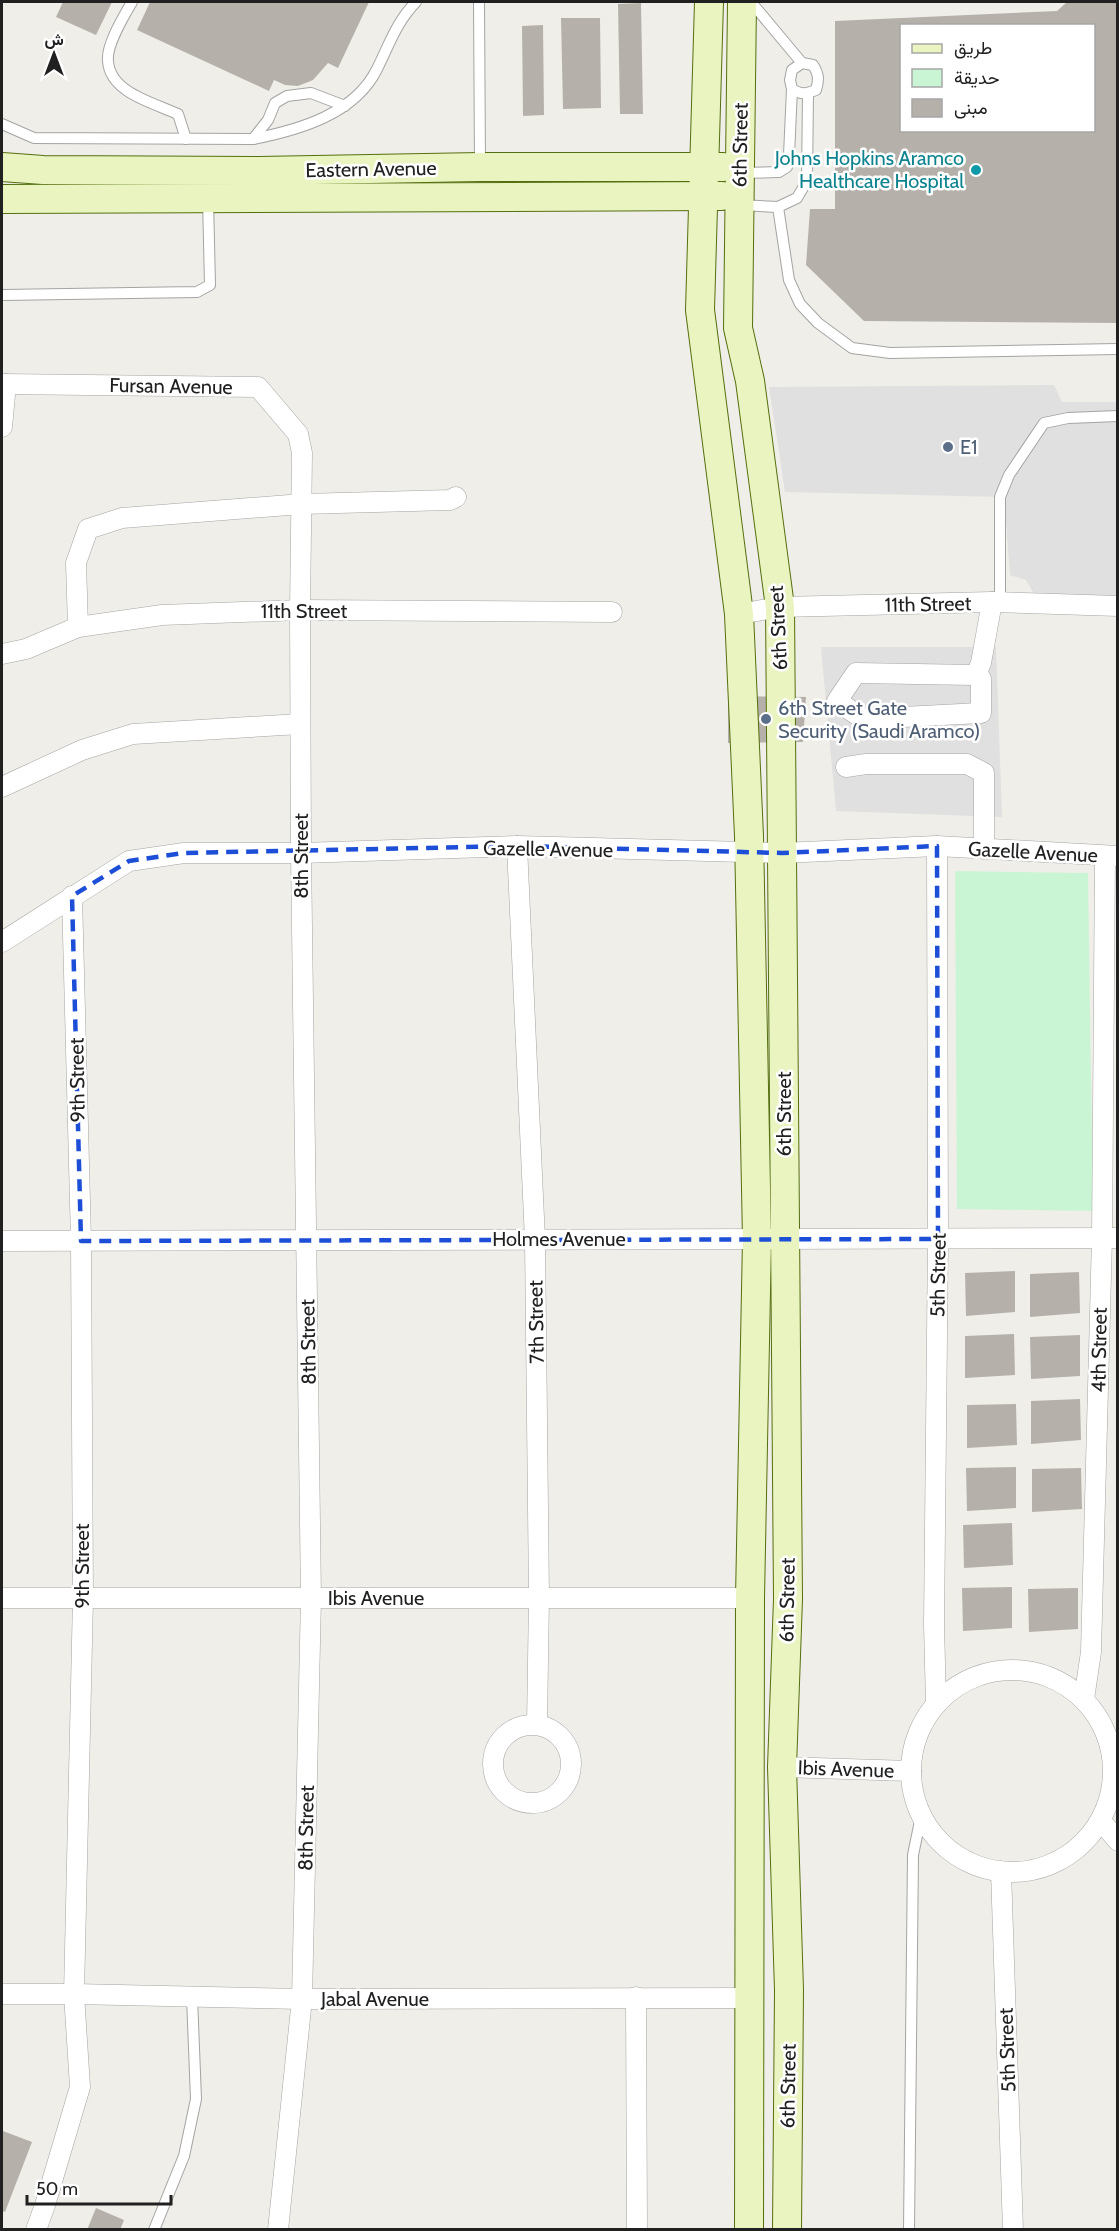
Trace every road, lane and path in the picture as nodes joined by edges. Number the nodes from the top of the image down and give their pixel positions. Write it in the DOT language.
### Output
graph roads {
  1 [pos="132,2"];
  2 [pos="416,2"];
  3 [pos="479,2"];
  4 [pos="709,2"];
  5 [pos="742,2"];
  6 [pos="750,2"];
  7 [pos="802,63"];
  8 [pos="792,89"];
  9 [pos="808,94"];
  10 [pos="345,106"];
  11 [pos="2,124"];
  12 [pos="186,139"];
  13 [pos="253,139"];
  14 [pos="2,167"];
  15 [pos="704,167"];
  16 [pos="105,171"];
  17 [pos="62,181"];
  18 [pos="480,181"];
  19 [pos="198,184"];
  20 [pos="740,185"];
  21 [pos="703,196"];
  22 [pos="2,199"];
  23 [pos="778,207"];
  24 [pos="2,295"];
  25 [pos="1118,349"];
  26 [pos="4,384"];
  27 [pos="1118,416"];
  28 [pos="2,427"];
  29 [pos="302,453"];
  30 [pos="456,497"];
  31 [pos="302,504"];
  32 [pos="996,603"];
  33 [pos="1118,606"];
  34 [pos="780,607"];
  35 [pos="300,610"];
  36 [pos="612,612"];
  37 [pos="739,614"];
  38 [pos="78,627"];
  39 [pos="2,654"];
  40 [pos="976,675"];
  41 [pos="300,724"];
  42 [pos="846,767"];
  43 [pos="2,788"];
  44 [pos="517,846"];
  45 [pos="937,846"];
  46 [pos="984,849"];
  47 [pos="750,853"];
  48 [pos="301,854"];
  49 [pos="782,854"];
  50 [pos="1111,856"];
  51 [pos="72,896"];
  52 [pos="2,942"];
  53 [pos="1110,1238"];
  54 [pos="771,1239"];
  55 [pos="938,1239"];
  56 [pos="306,1240"];
  57 [pos="535,1240"];
  58 [pos="2,1241"];
  59 [pos="81,1241"];
  60 [pos="2,1598"];
  61 [pos="83,1598"];
  62 [pos="311,1598"];
  63 [pos="539,1598"];
  64 [pos="750,1598"];
  65 [pos="1084,1699"];
  66 [pos="936,1704"];
  67 [pos="537,1725"];
  68 [pos="1115,1761"];
  69 [pos="782,1767"];
  70 [pos="911,1771"];
  71 [pos="1101,1821"];
  72 [pos="927,1826"];
  73 [pos="1118,1841"];
  74 [pos="1001,1871"];
  75 [pos="2,1994"];
  76 [pos="74,1994"];
  77 [pos="192,1997"];
  78 [pos="636,1997"];
  79 [pos="749,1998"];
  80 [pos="302,1999"];
  81 [pos="36,2229"];
  82 [pos="154,2229"];
  83 [pos="278,2229"];
  84 [pos="638,2229"];
  85 [pos="749,2229"];
  86 [pos="787,2229"];
  87 [pos="909,2229"];
  88 [pos="1013,2229"];
  1 -- 12 [label="lane"];
  2 -- 10 [label="lane"];
  3 -- 18 [label="lane"];
  4 -- 15 [label="main road, 6th Street"];
  5 -- 20 [label="main road, 6th Street"];
  6 -- 7 [label="lane"];
  7 -- 8 [label="lane"];
  7 -- 9 [label="lane"];
  8 -- 9 [label="lane"];
  8 -- 20 [label="lane"];
  9 -- 23 [label="lane"];
  10 -- 13 [label="lane"];
  10 -- 13 [label="lane"];
  11 -- 12 [label="lane"];
  12 -- 13 [label="lane"];
  14 -- 16 [label="main road, Eastern Avenue"];
  15 -- 18 [label="main road, Eastern Avenue"];
  15 -- 20 [label="main road, Eastern Avenue"];
  15 -- 21 [label="main road, 6th Street"];
  16 -- 17 [label="lane"];
  16 -- 19 [label="main road, Eastern Avenue"];
  18 -- 19 [label="main road, Eastern Avenue"];
  18 -- 19 [label="main road, Eastern Avenue"];
  18 -- 21 [label="main road, Eastern Avenue"];
  19 -- 22 [label="main road, Eastern Avenue"];
  19 -- 24 [label="lane"];
  20 -- 21 [label="main road, Eastern Avenue"];
  20 -- 23 [label="lane"];
  20 -- 34 [label="main road, 6th Street"];
  21 -- 37 [label="main road, 6th Street"];
  23 -- 25 [label="lane"];
  26 -- 28 [label="street"];
  26 -- 29 [label="street, Fursan Avenue"];
  27 -- 32 [label="lane"];
  29 -- 31 [label="street, 8th Street"];
  30 -- 31 [label="street"];
  31 -- 35 [label="street, 8th Street"];
  31 -- 38 [label="street"];
  32 -- 33 [label="street, 11th Street"];
  32 -- 34 [label="street, 11th Street"];
  32 -- 40 [label="street"];
  34 -- 37 [label="street, 11th Street"];
  34 -- 49 [label="main road, 6th Street"];
  35 -- 36 [label="street, 11th Street"];
  35 -- 38 [label="street, 11th Street"];
  35 -- 41 [label="street, 8th Street"];
  37 -- 47 [label="main road, 6th Street"];
  38 -- 39 [label="street, 11th Street"];
  40 -- 40 [label="street"];
  41 -- 43 [label="street"];
  41 -- 48 [label="street, 8th Street"];
  42 -- 46 [label="street"];
  44 -- 47 [label="street, Gazelle Avenue"];
  44 -- 48 [label="street, Gazelle Avenue"];
  44 -- 57 [label="street, 7th Street"];
  45 -- 46 [label="street, Gazelle Avenue"];
  45 -- 49 [label="street, Gazelle Avenue"];
  45 -- 55 [label="street, 5th Street"];
  46 -- 50 [label="street, Gazelle Avenue"];
  47 -- 49 [label="street, Gazelle Avenue"];
  47 -- 54 [label="main road, 6th Street"];
  48 -- 51 [label="street, Gazelle Avenue"];
  48 -- 56 [label="street, 8th Street"];
  49 -- 54 [label="main road, 6th Street"];
  50 -- 53 [label="street, 4th Street"];
  51 -- 52 [label="street, Gazelle Avenue"];
  51 -- 59 [label="street, 9th Street"];
  53 -- 55 [label="street, Holmes Avenue"];
  53 -- 65 [label="street, 4th Street"];
  54 -- 55 [label="street, Holmes Avenue"];
  54 -- 57 [label="street, Holmes Avenue"];
  54 -- 64 [label="main road, 6th Street"];
  54 -- 69 [label="main road, 6th Street"];
  55 -- 66 [label="street, 5th Street"];
  56 -- 57 [label="street, Holmes Avenue"];
  56 -- 59 [label="street, Holmes Avenue"];
  56 -- 62 [label="street, 8th Street"];
  57 -- 63 [label="street, 7th Street"];
  58 -- 59 [label="street, Holmes Avenue"];
  59 -- 61 [label="street, 9th Street"];
  60 -- 61 [label="street, Ibis Avenue"];
  61 -- 62 [label="street, Ibis Avenue"];
  61 -- 76 [label="street, 9th Street"];
  62 -- 63 [label="street, Ibis Avenue"];
  62 -- 80 [label="street, 8th Street"];
  63 -- 64 [label="street, Ibis Avenue"];
  63 -- 67 [label="street, 7th Street"];
  64 -- 79 [label="main road, 6th Street"];
  65 -- 66 [label="street"];
  65 -- 68 [label="street"];
  66 -- 70 [label="street"];
  68 -- 71 [label="street"];
  69 -- 70 [label="street, Ibis Avenue"];
  69 -- 86 [label="main road, 6th Street"];
  70 -- 72 [label="street"];
  71 -- 73 [label="street"];
  71 -- 74 [label="street"];
  72 -- 74 [label="street"];
  72 -- 87 [label="lane"];
  74 -- 88 [label="street, 5th Street"];
  75 -- 76 [label="street, Jabal Avenue"];
  76 -- 77 [label="street, Jabal Avenue"];
  76 -- 81 [label="street, 9th Street"];
  77 -- 80 [label="street, Jabal Avenue"];
  77 -- 82 [label="lane"];
  78 -- 79 [label="street, Jabal Avenue"];
  78 -- 80 [label="street, Jabal Avenue"];
  78 -- 84 [label="street"];
  79 -- 85 [label="main road, 6th Street"];
  80 -- 83 [label="street, 8th Street"];
}
